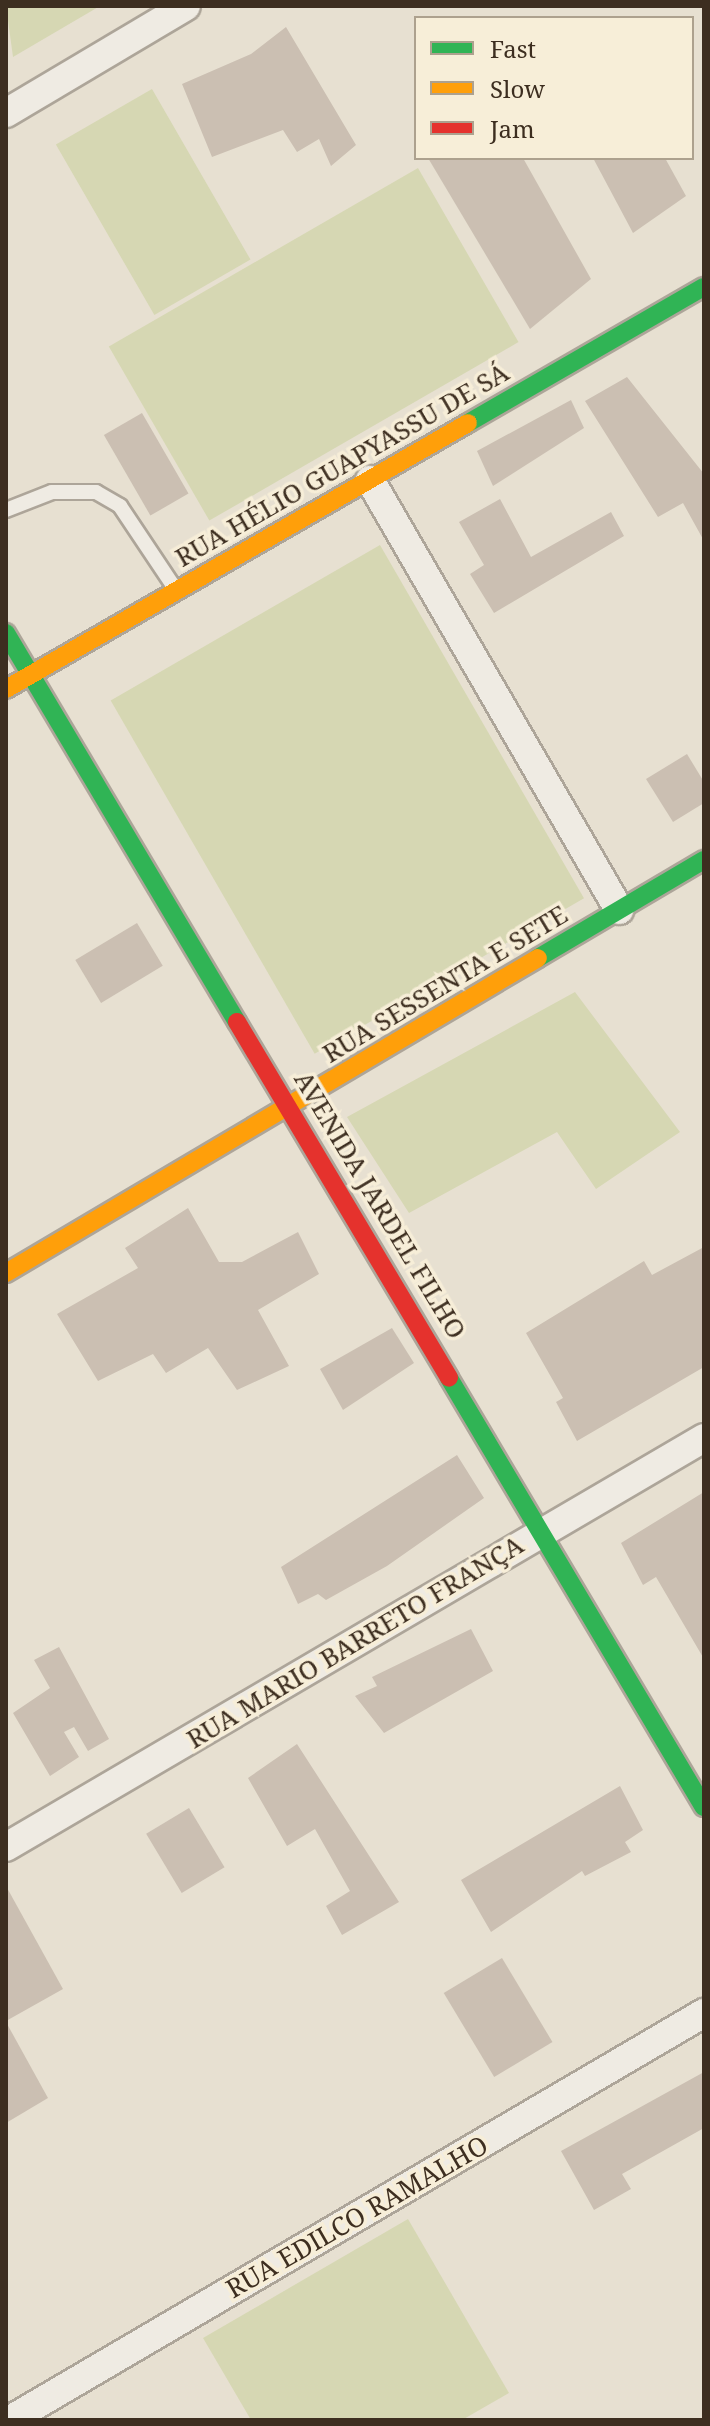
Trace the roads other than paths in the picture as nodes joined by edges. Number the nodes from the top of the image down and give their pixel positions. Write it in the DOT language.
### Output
graph roads {
  1 [pos="186,6"];
  2 [pos="6,113"];
  3 [pos="704,287"];
  4 [pos="370,480"];
  5 [pos="6,510"];
  6 [pos="176,591"];
  7 [pos="6,633"];
  8 [pos="30,675"];
  9 [pos="6,689"];
  10 [pos="704,860"];
  11 [pos="619,910"];
  12 [pos="290,1106"];
  13 [pos="6,1273"];
  14 [pos="704,1438"];
  15 [pos="543,1531"];
  16 [pos="704,1807"];
  17 [pos="6,1847"];
  18 [pos="704,2013"];
  19 [pos="10,2420"];
  1 -- 2 [label="street"];
  3 -- 4 [label="main road, RUA HÉLIO GUAPYASSU DE SÁ"];
  4 -- 6 [label="main road, RUA HÉLIO GUAPYASSU DE SÁ"];
  4 -- 11 [label="street"];
  5 -- 6 [label="lane"];
  6 -- 8 [label="main road, RUA HÉLIO GUAPYASSU DE SÁ"];
  7 -- 8 [label="main road, AVENIDA JARDEL FILHO"];
  8 -- 9 [label="main road, RUA HÉLIO GUAPYASSU DE SÁ"];
  8 -- 12 [label="main road, AVENIDA JARDEL FILHO"];
  10 -- 11 [label="main road, RUA SESSENTA E SETE"];
  11 -- 12 [label="main road, RUA SESSENTA E SETE"];
  12 -- 13 [label="main road, RUA SESSENTA E SETE"];
  12 -- 15 [label="main road, AVENIDA JARDEL FILHO"];
  14 -- 15 [label="street, RUA MARIO BARRETO FRANÇA"];
  15 -- 16 [label="main road, AVENIDA JARDEL FILHO"];
  15 -- 17 [label="street, RUA MARIO BARRETO FRANÇA"];
  18 -- 19 [label="street, RUA EDILCO RAMALHO"];
}
